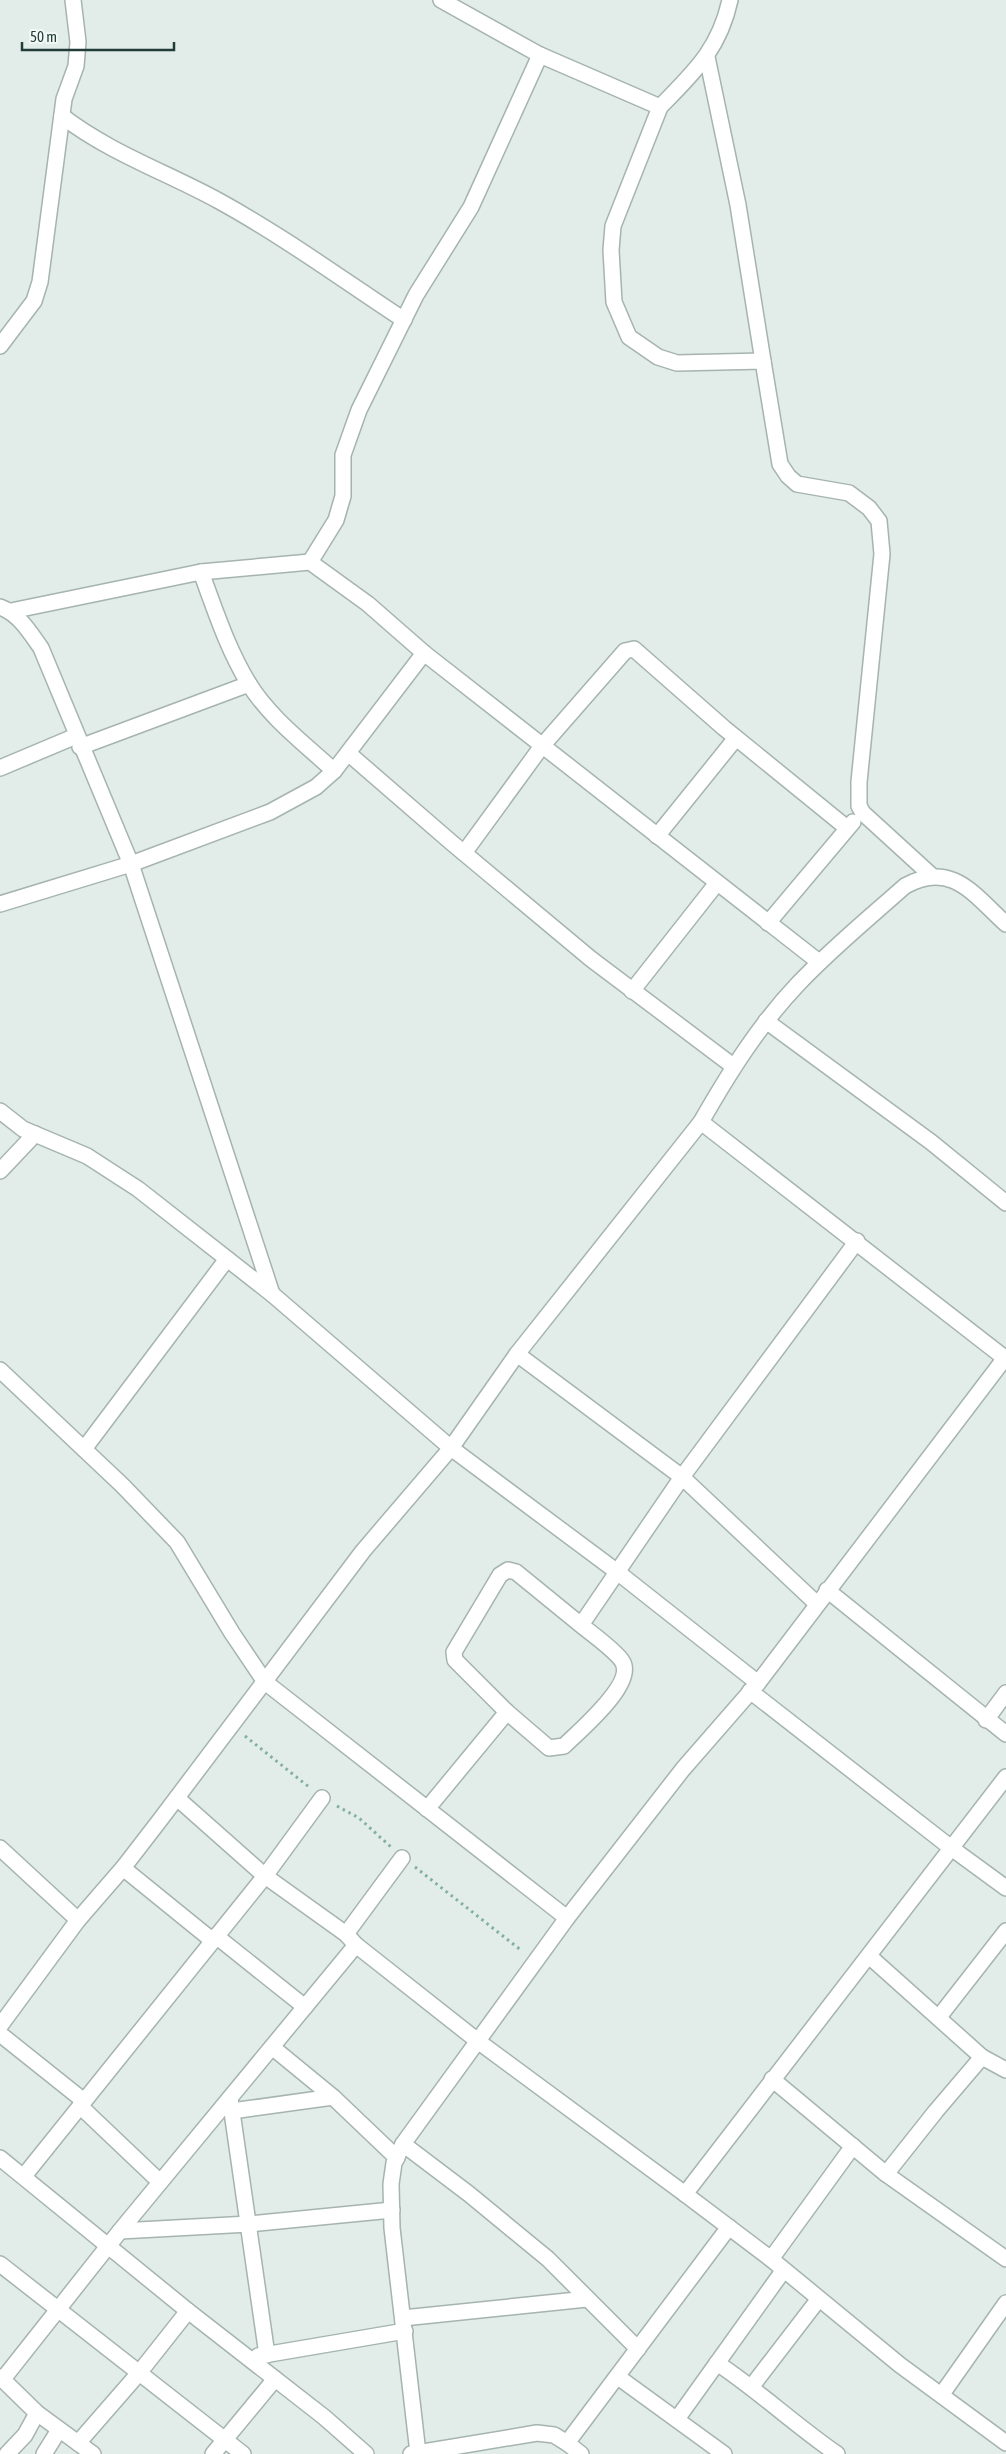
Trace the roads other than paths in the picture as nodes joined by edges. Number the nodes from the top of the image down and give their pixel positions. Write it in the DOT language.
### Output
graph roads {
  1 [pos="73,0"];
  2 [pos="441,0"];
  3 [pos="730,0"];
  4 [pos="540,55"];
  5 [pos="707,57"];
  6 [pos="660,107"];
  7 [pos="62,116"];
  8 [pos="404,320"];
  9 [pos="0,346"];
  10 [pos="763,361"];
  11 [pos="310,562"];
  12 [pos="201,572"];
  13 [pos="6,609"];
  14 [pos="424,653"];
  15 [pos="249,684"];
  16 [pos="736,738"];
  17 [pos="78,742"];
  18 [pos="542,746"];
  19 [pos="348,753"];
  20 [pos="0,768"];
  21 [pos="334,771"];
  22 [pos="862,812"];
  23 [pos="847,828"];
  24 [pos="658,836"];
  25 [pos="464,853"];
  26 [pos="131,864"];
  27 [pos="932,876"];
  28 [pos="717,883"];
  29 [pos="0,904"];
  30 [pos="768,923"];
  31 [pos="1006,924"];
  32 [pos="820,962"];
  33 [pos="632,991"];
  34 [pos="766,1021"];
  35 [pos="733,1066"];
  36 [pos="0,1111"];
  37 [pos="701,1122"];
  38 [pos="36,1134"];
  39 [pos="0,1171"];
  40 [pos="1006,1203"];
  41 [pos="857,1241"];
  42 [pos="227,1259"];
  43 [pos="272,1294"];
  44 [pos="517,1354"];
  45 [pos="1006,1358"];
  46 [pos="0,1370"];
  47 [pos="451,1448"];
  48 [pos="84,1450"];
  49 [pos="682,1476"];
  50 [pos="616,1571"];
  51 [pos="827,1590"];
  52 [pos="817,1604"];
  53 [pos="581,1625"];
  54 [pos="265,1682"];
  55 [pos="754,1687"];
  56 [pos="1006,1693"];
  57 [pos="507,1712"];
  58 [pos="986,1720"];
  59 [pos="1006,1734"];
  60 [pos="1006,1777"];
  61 [pos="177,1798"];
  62 [pos="322,1798"];
  63 [pos="427,1809"];
  64 [pos="0,1848"];
  65 [pos="950,1848"];
  66 [pos="402,1858"];
  67 [pos="123,1868"];
  68 [pos="265,1876"];
  69 [pos="1006,1888"];
  70 [pos="568,1918"];
  71 [pos="78,1920"];
  72 [pos="1006,1931"];
  73 [pos="215,1938"];
  74 [pos="351,1940"];
  75 [pos="869,1956"];
  76 [pos="305,2007"];
  77 [pos="940,2017"];
  78 [pos="0,2026"];
  79 [pos="0,2034"];
  80 [pos="478,2042"];
  81 [pos="272,2047"];
  82 [pos="982,2057"];
  83 [pos="1006,2070"];
  84 [pos="772,2079"];
  85 [pos="333,2097"];
  86 [pos="82,2104"];
  87 [pos="231,2104"];
  88 [pos="853,2146"];
  89 [pos="400,2151"];
  90 [pos="0,2158"];
  91 [pos="886,2174"];
  92 [pos="24,2176"];
  93 [pos="160,2182"];
  94 [pos="685,2194"];
  95 [pos="392,2210"];
  96 [pos="249,2224"];
  97 [pos="729,2227"];
  98 [pos="120,2231"];
  99 [pos="108,2245"];
  100 [pos="771,2259"];
  101 [pos="1006,2259"];
  102 [pos="0,2264"];
  103 [pos="783,2271"];
  104 [pos="587,2299"];
  105 [pos="818,2300"];
  106 [pos="1006,2303"];
  107 [pos="60,2309"];
  108 [pos="188,2311"];
  109 [pos="404,2324"];
  110 [pos="638,2349"];
  111 [pos="267,2355"];
  112 [pos="249,2358"];
  113 [pos="717,2363"];
  114 [pos="139,2373"];
  115 [pos="618,2377"];
  116 [pos="1,2378"];
  117 [pos="275,2379"];
  118 [pos="752,2386"];
  119 [pos="942,2394"];
  120 [pos="37,2413"];
  121 [pos="677,2419"];
  122 [pos="59,2430"];
  123 [pos="225,2440"];
  124 [pos="1006,2442"];
  125 [pos="78,2443"];
  126 [pos="567,2443"];
  127 [pos="350,2449"];
  128 [pos="1006,2449"];
  129 [pos="437,2452"];
  130 [pos="415,2453"];
  131 [pos="7,2454"];
  132 [pos="44,2454"];
  133 [pos="93,2454"];
  134 [pos="212,2454"];
  135 [pos="243,2454"];
  136 [pos="366,2454"];
  137 [pos="581,2454"];
  138 [pos="724,2454"];
  139 [pos="837,2454"];
  140 [pos="1002,2454"];
  1 -- 7 [label="street"];
  2 -- 4 [label="street"];
  3 -- 5 [label="street"];
  4 -- 6 [label="street"];
  4 -- 8 [label="street"];
  5 -- 6 [label="street"];
  5 -- 10 [label="street"];
  6 -- 10 [label="street"];
  7 -- 8 [label="street"];
  7 -- 9 [label="street"];
  8 -- 11 [label="street"];
  10 -- 22 [label="street"];
  11 -- 12 [label="street"];
  11 -- 14 [label="street"];
  12 -- 13 [label="street"];
  12 -- 15 [label="street"];
  13 -- 17 [label="street"];
  14 -- 18 [label="street"];
  14 -- 19 [label="street"];
  15 -- 17 [label="street"];
  15 -- 21 [label="street"];
  16 -- 18 [label="street"];
  16 -- 23 [label="street"];
  16 -- 24 [label="street"];
  17 -- 20 [label="street"];
  17 -- 26 [label="street"];
  18 -- 24 [label="street"];
  18 -- 25 [label="street"];
  19 -- 21 [label="street"];
  19 -- 25 [label="street"];
  21 -- 26 [label="street"];
  22 -- 23 [label="street"];
  22 -- 27 [label="street"];
  23 -- 30 [label="street"];
  24 -- 28 [label="street"];
  25 -- 33 [label="street"];
  26 -- 29 [label="street"];
  26 -- 43 [label="street"];
  27 -- 31 [label="street"];
  27 -- 32 [label="street"];
  28 -- 30 [label="street"];
  28 -- 33 [label="street"];
  30 -- 32 [label="street"];
  32 -- 34 [label="street"];
  33 -- 35 [label="street"];
  34 -- 35 [label="street"];
  34 -- 40 [label="street"];
  35 -- 37 [label="street"];
  36 -- 38 [label="street"];
  37 -- 41 [label="street"];
  37 -- 44 [label="street"];
  38 -- 39 [label="street"];
  38 -- 42 [label="street"];
  41 -- 45 [label="street"];
  41 -- 49 [label="street"];
  42 -- 43 [label="street"];
  42 -- 48 [label="street"];
  43 -- 47 [label="street"];
  44 -- 47 [label="street"];
  44 -- 49 [label="street"];
  45 -- 51 [label="street"];
  46 -- 48 [label="street"];
  47 -- 50 [label="street"];
  47 -- 54 [label="street"];
  48 -- 54 [label="street"];
  49 -- 50 [label="street"];
  49 -- 52 [label="street"];
  50 -- 53 [label="street"];
  50 -- 55 [label="street"];
  51 -- 52 [label="street"];
  51 -- 58 [label="street"];
  52 -- 55 [label="street"];
  53 -- 57 [label="street"];
  53 -- 57 [label="street"];
  54 -- 61 [label="street"];
  54 -- 63 [label="street"];
  55 -- 65 [label="street"];
  55 -- 70 [label="street"];
  56 -- 58 [label="street"];
  57 -- 63 [label="street"];
  58 -- 59 [label="street"];
  60 -- 65 [label="street"];
  61 -- 67 [label="street"];
  61 -- 68 [label="street"];
  62 -- 68 [label="street"];
  63 -- 70 [label="street"];
  64 -- 71 [label="street"];
  65 -- 69 [label="street"];
  65 -- 75 [label="street"];
  66 -- 74 [label="street"];
  67 -- 71 [label="street"];
  67 -- 73 [label="street"];
  68 -- 73 [label="street"];
  68 -- 74 [label="street"];
  70 -- 80 [label="street"];
  71 -- 78 [label="street"];
  72 -- 77 [label="street"];
  73 -- 76 [label="street"];
  73 -- 86 [label="street"];
  74 -- 76 [label="street"];
  74 -- 80 [label="street"];
  75 -- 77 [label="street"];
  75 -- 84 [label="street"];
  76 -- 81 [label="street"];
  77 -- 82 [label="street"];
  79 -- 86 [label="street"];
  80 -- 89 [label="street"];
  80 -- 94 [label="street"];
  81 -- 85 [label="street"];
  81 -- 87 [label="street"];
  82 -- 83 [label="street"];
  82 -- 91 [label="street"];
  84 -- 88 [label="street"];
  84 -- 94 [label="street"];
  85 -- 87 [label="street"];
  85 -- 89 [label="street"];
  86 -- 92 [label="street"];
  86 -- 93 [label="street"];
  87 -- 93 [label="street"];
  87 -- 96 [label="street"];
  88 -- 91 [label="street"];
  88 -- 100 [label="street"];
  89 -- 95 [label="street"];
  89 -- 104 [label="street"];
  90 -- 92 [label="street"];
  91 -- 101 [label="street"];
  92 -- 99 [label="street"];
  93 -- 98 [label="street"];
  94 -- 97 [label="street"];
  95 -- 96 [label="street"];
  95 -- 109 [label="street"];
  96 -- 98 [label="street"];
  96 -- 111 [label="street"];
  97 -- 100 [label="street"];
  97 -- 110 [label="street"];
  98 -- 99 [label="street"];
  99 -- 107 [label="street"];
  99 -- 108 [label="street"];
  100 -- 103 [label="street"];
  102 -- 107 [label="street"];
  103 -- 105 [label="street"];
  103 -- 113 [label="street"];
  104 -- 109 [label="street"];
  104 -- 110 [label="street"];
  105 -- 118 [label="street"];
  105 -- 119 [label="street"];
  106 -- 119 [label="street"];
  107 -- 114 [label="street"];
  107 -- 116 [label="street"];
  108 -- 112 [label="street"];
  108 -- 114 [label="street"];
  109 -- 111 [label="street"];
  109 -- 130 [label="street"];
  110 -- 115 [label="street"];
  111 -- 112 [label="street"];
  112 -- 117 [label="street"];
  113 -- 118 [label="street"];
  113 -- 121 [label="street"];
  114 -- 123 [label="street"];
  114 -- 125 [label="street"];
  115 -- 121 [label="street"];
  115 -- 126 [label="street"];
  116 -- 120 [label="street"];
  117 -- 123 [label="street"];
  117 -- 127 [label="street"];
  118 -- 139 [label="street"];
  119 -- 124 [label="street"];
  120 -- 122 [label="street"];
  120 -- 131 [label="street"];
  121 -- 138 [label="street"];
  122 -- 125 [label="street"];
  122 -- 132 [label="street"];
  123 -- 134 [label="street"];
  123 -- 135 [label="street"];
  125 -- 133 [label="street"];
  126 -- 129 [label="street"];
  126 -- 137 [label="street"];
  127 -- 136 [label="street"];
  128 -- 140 [label="street"];
  129 -- 130 [label="street"];
}
